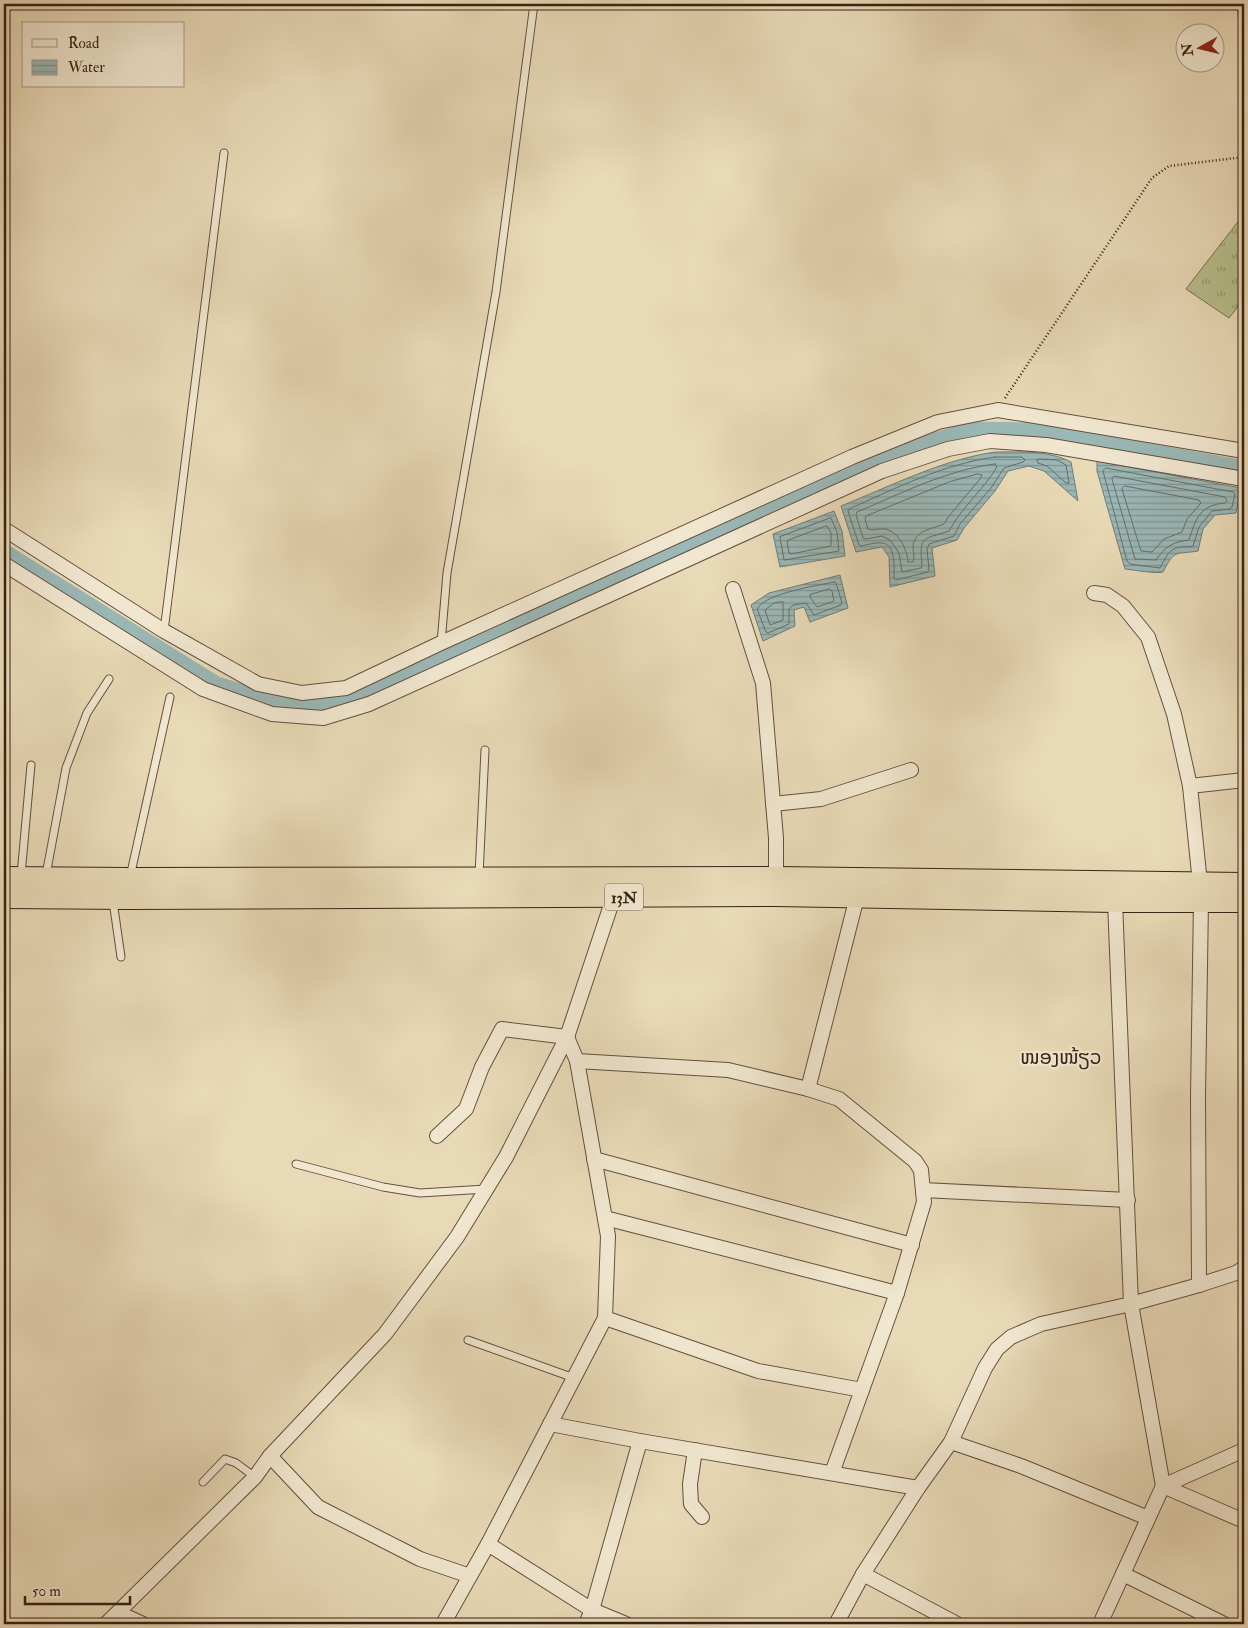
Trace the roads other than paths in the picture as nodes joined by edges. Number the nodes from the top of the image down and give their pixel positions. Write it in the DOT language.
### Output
graph roads {
  1 [pos="534,4"];
  2 [pos="224,153"];
  3 [pos="1244,451"];
  4 [pos="1244,478"];
  5 [pos="4,529"];
  6 [pos="4,564"];
  7 [pos="733,589"];
  8 [pos="1094,592"];
  9 [pos="164,631"];
  10 [pos="441,642"];
  11 [pos="110,679"];
  12 [pos="170,697"];
  13 [pos="485,750"];
  14 [pos="31,765"];
  15 [pos="911,770"];
  16 [pos="1244,780"];
  17 [pos="1190,786"];
  18 [pos="773,804"];
  19 [pos="12,878"];
  20 [pos="46,878"];
  21 [pos="479,878"];
  22 [pos="776,878"];
  23 [pos="129,880"];
  24 [pos="1244,884"];
  25 [pos="616,888"];
  26 [pos="1201,892"];
  27 [pos="4,897"];
  28 [pos="857,897"];
  29 [pos="113,898"];
  30 [pos="1115,901"];
  31 [pos="1244,902"];
  32 [pos="121,956"];
  33 [pos="567,1037"];
  34 [pos="577,1060"];
  35 [pos="808,1089"];
  36 [pos="437,1136"];
  37 [pos="594,1159"];
  38 [pos="296,1164"];
  39 [pos="486,1190"];
  40 [pos="923,1190"];
  41 [pos="1128,1200"];
  42 [pos="605,1218"];
  43 [pos="912,1244"];
  44 [pos="1244,1268"];
  45 [pos="1199,1285"];
  46 [pos="897,1293"];
  47 [pos="1132,1304"];
  48 [pos="605,1318"];
  49 [pos="468,1340"];
  50 [pos="574,1378"];
  51 [pos="862,1390"];
  52 [pos="550,1424"];
  53 [pos="640,1441"];
  54 [pos="951,1442"];
  55 [pos="695,1450"];
  56 [pos="1244,1450"];
  57 [pos="270,1456"];
  58 [pos="832,1473"];
  59 [pos="255,1477"];
  60 [pos="203,1482"];
  61 [pos="1163,1486"];
  62 [pos="918,1488"];
  63 [pos="702,1517"];
  64 [pos="1148,1518"];
  65 [pos="1244,1521"];
  66 [pos="488,1544"];
  67 [pos="863,1574"];
  68 [pos="1123,1574"];
  69 [pos="470,1576"];
  70 [pos="592,1610"];
  71 [pos="119,1613"];
  72 [pos="106,1624"];
  73 [pos="143,1624"];
  74 [pos="443,1624"];
  75 [pos="586,1624"];
  76 [pos="626,1624"];
  77 [pos="838,1624"];
  78 [pos="956,1624"];
  79 [pos="1100,1624"];
  80 [pos="1224,1624"];
  1 -- 10 [label="lane"];
  2 -- 9 [label="lane"];
  3 -- 10 [label="street"];
  4 -- 6 [label="street"];
  5 -- 9 [label="street"];
  7 -- 18 [label="street"];
  8 -- 17 [label="street"];
  9 -- 10 [label="street"];
  11 -- 20 [label="lane"];
  12 -- 23 [label="lane"];
  13 -- 21 [label="lane"];
  14 -- 19 [label="lane"];
  15 -- 18 [label="street"];
  16 -- 17 [label="street"];
  17 -- 26 [label="street"];
  18 -- 22 [label="street"];
  19 -- 20 [label="highway, 13N"];
  20 -- 23 [label="highway, 13N"];
  21 -- 23 [label="highway, 13N"];
  21 -- 25 [label="highway, 13N"];
  22 -- 25 [label="highway, 13N"];
  22 -- 26 [label="highway, 13N"];
  24 -- 26 [label="highway, 13N"];
  25 -- 28 [label="highway, 13N"];
  25 -- 29 [label="highway, 13N"];
  25 -- 33 [label="street"];
  26 -- 30 [label="highway, 13N"];
  26 -- 31 [label="highway, 13N"];
  26 -- 45 [label="street"];
  27 -- 29 [label="highway, 13N"];
  28 -- 30 [label="highway, 13N"];
  28 -- 35 [label="street"];
  29 -- 32 [label="lane"];
  30 -- 41 [label="street"];
  33 -- 34 [label="street"];
  33 -- 36 [label="street"];
  33 -- 39 [label="street"];
  34 -- 35 [label="street"];
  34 -- 37 [label="street"];
  35 -- 40 [label="street"];
  37 -- 42 [label="street"];
  37 -- 43 [label="street"];
  38 -- 39 [label="lane"];
  39 -- 57 [label="street"];
  40 -- 41 [label="street"];
  40 -- 43 [label="street"];
  41 -- 47 [label="street"];
  42 -- 46 [label="street"];
  42 -- 48 [label="street"];
  43 -- 46 [label="street"];
  44 -- 45 [label="street"];
  45 -- 47 [label="street"];
  46 -- 51 [label="street"];
  47 -- 54 [label="street"];
  47 -- 61 [label="street"];
  48 -- 50 [label="street"];
  48 -- 51 [label="street"];
  49 -- 50 [label="lane"];
  50 -- 52 [label="street"];
  51 -- 58 [label="street"];
  52 -- 53 [label="street"];
  52 -- 66 [label="street"];
  53 -- 55 [label="street"];
  53 -- 70 [label="street"];
  54 -- 62 [label="street"];
  54 -- 64 [label="street"];
  55 -- 58 [label="street"];
  55 -- 63 [label="street"];
  56 -- 61 [label="street"];
  57 -- 59 [label="street"];
  57 -- 69 [label="street"];
  58 -- 62 [label="street"];
  59 -- 60 [label="lane"];
  59 -- 71 [label="street"];
  61 -- 64 [label="street"];
  61 -- 65 [label="street"];
  62 -- 67 [label="street"];
  64 -- 68 [label="street"];
  66 -- 69 [label="street"];
  66 -- 70 [label="street"];
  67 -- 77 [label="street"];
  67 -- 78 [label="street"];
  68 -- 79 [label="street"];
  68 -- 80 [label="street"];
  69 -- 74 [label="street"];
  70 -- 75 [label="street"];
  70 -- 76 [label="street"];
  71 -- 72 [label="street"];
  71 -- 73 [label="street"];
}
